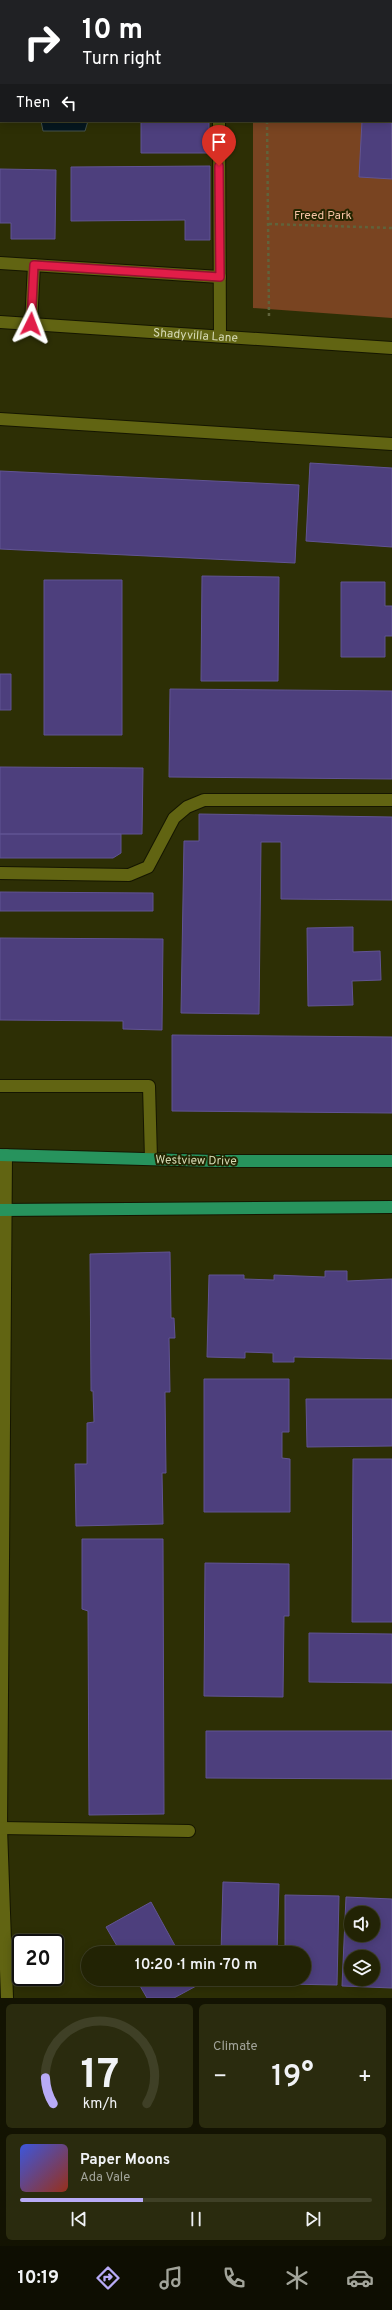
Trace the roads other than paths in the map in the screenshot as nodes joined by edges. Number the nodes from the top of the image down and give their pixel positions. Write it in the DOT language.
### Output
graph roads {
  1 [pos="219,122"];
  2 [pos="0,263"];
  3 [pos="34,265"];
  4 [pos="220,277"];
  5 [pos="0,322"];
  6 [pos="31,324"];
  7 [pos="220,335"];
  8 [pos="392,348"];
  9 [pos="0,419"];
  10 [pos="392,444"];
  11 [pos="392,800"];
  12 [pos="0,873"];
  13 [pos="0,1086"];
  14 [pos="3,1155"];
  15 [pos="150,1159"];
  16 [pos="392,1161"];
  17 [pos="392,1207"];
  18 [pos="3,1210"];
  19 [pos="1,1828"];
  20 [pos="189,1831"];
  21 [pos="7,1998"];
  1 -- 4 [label="street"];
  2 -- 3 [label="street"];
  3 -- 4 [label="street"];
  3 -- 6 [label="street"];
  4 -- 7 [label="street"];
  5 -- 6 [label="street, Shadyvilla Lane"];
  6 -- 7 [label="street, Shadyvilla Lane"];
  7 -- 8 [label="street, Shadyvilla Lane"];
  9 -- 10 [label="street"];
  11 -- 12 [label="street"];
  13 -- 15 [label="street"];
  14 -- 15 [label="main road, Westview Drive"];
  14 -- 18 [label="street"];
  15 -- 16 [label="main road, Westview Drive"];
  17 -- 18 [label="main road"];
  18 -- 19 [label="street"];
  19 -- 20 [label="street"];
  19 -- 21 [label="street"];
}
